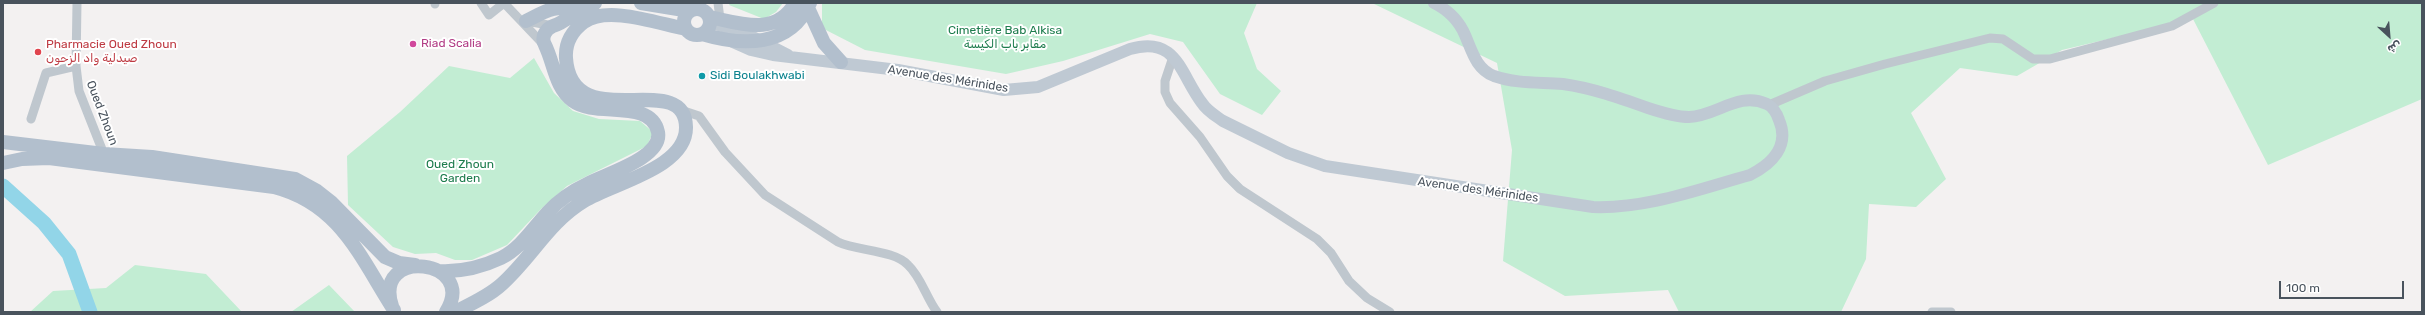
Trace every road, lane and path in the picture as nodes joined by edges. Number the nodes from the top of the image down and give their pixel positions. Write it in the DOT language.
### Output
graph roads {
  1 [pos="77,3"];
  2 [pos="481,3"];
  3 [pos="504,3"];
  4 [pos="594,3"];
  5 [pos="641,3"];
  6 [pos="718,3"];
  7 [pos="1434,3"];
  8 [pos="2214,3"];
  9 [pos="804,5"];
  10 [pos="576,11"];
  11 [pos="690,11"];
  12 [pos="714,19"];
  13 [pos="522,20"];
  14 [pos="554,26"];
  15 [pos="686,29"];
  16 [pos="702,34"];
  17 [pos="762,41"];
  18 [pos="733,42"];
  19 [pos="546,47"];
  20 [pos="790,56"];
  21 [pos="1173,57"];
  22 [pos="841,62"];
  23 [pos="76,66"];
  24 [pos="1769,105"];
  25 [pos="681,110"];
  26 [pos="31,119"];
  27 [pos="3,142"];
  28 [pos="104,154"];
  29 [pos="9,161"];
  30 [pos="109,167"];
  31 [pos="415,265"];
  32 [pos="439,271"];
  33 [pos="395,311"];
  34 [pos="446,312"];
  35 [pos="455,312"];
  36 [pos="937,312"];
  37 [pos="1390,312"];
  38 [pos="1932,312"];
  39 [pos="1951,312"];
  1 -- 23 [label="street, Oued Zhoun"];
  2 -- 3 [label="street"];
  3 -- 13 [label="street"];
  4 -- 10 [label="main road"];
  5 -- 11 [label="main road"];
  6 -- 12 [label="street"];
  7 -- 24 [label="main road"];
  8 -- 24 [label="street"];
  9 -- 12 [label="main road"];
  9 -- 17 [label="main road"];
  9 -- 22 [label="main road"];
  10 -- 13 [label="main road"];
  10 -- 14 [label="main road"];
  11 -- 12 [label="main road"];
  11 -- 15 [label="main road"];
  12 -- 16 [label="main road"];
  12 -- 17 [label="main road"];
  13 -- 14 [label="street"];
  13 -- 19 [label="street"];
  14 -- 19 [label="main road"];
  15 -- 16 [label="main road"];
  15 -- 25 [label="main road"];
  16 -- 18 [label="main road"];
  17 -- 18 [label="main road"];
  17 -- 20 [label="main road"];
  18 -- 20 [label="main road, Avenue des Mérinides"];
  19 -- 32 [label="main road"];
  20 -- 22 [label="main road, Avenue des Mérinides"];
  21 -- 22 [label="main road, Avenue des Mérinides"];
  21 -- 24 [label="main road, Avenue des Mérinides"];
  21 -- 37 [label="street"];
  23 -- 26 [label="street"];
  23 -- 28 [label="street, Oued Zhoun"];
  25 -- 35 [label="main road"];
  25 -- 36 [label="street"];
  27 -- 28 [label="main road"];
  28 -- 30 [label="street, Oued Zhoun"];
  28 -- 31 [label="main road"];
  29 -- 30 [label="main road"];
  30 -- 33 [label="main road"];
  31 -- 32 [label="main road"];
  31 -- 33 [label="main road"];
  32 -- 34 [label="main road"];
  38 -- 39 [label="street"];
}
